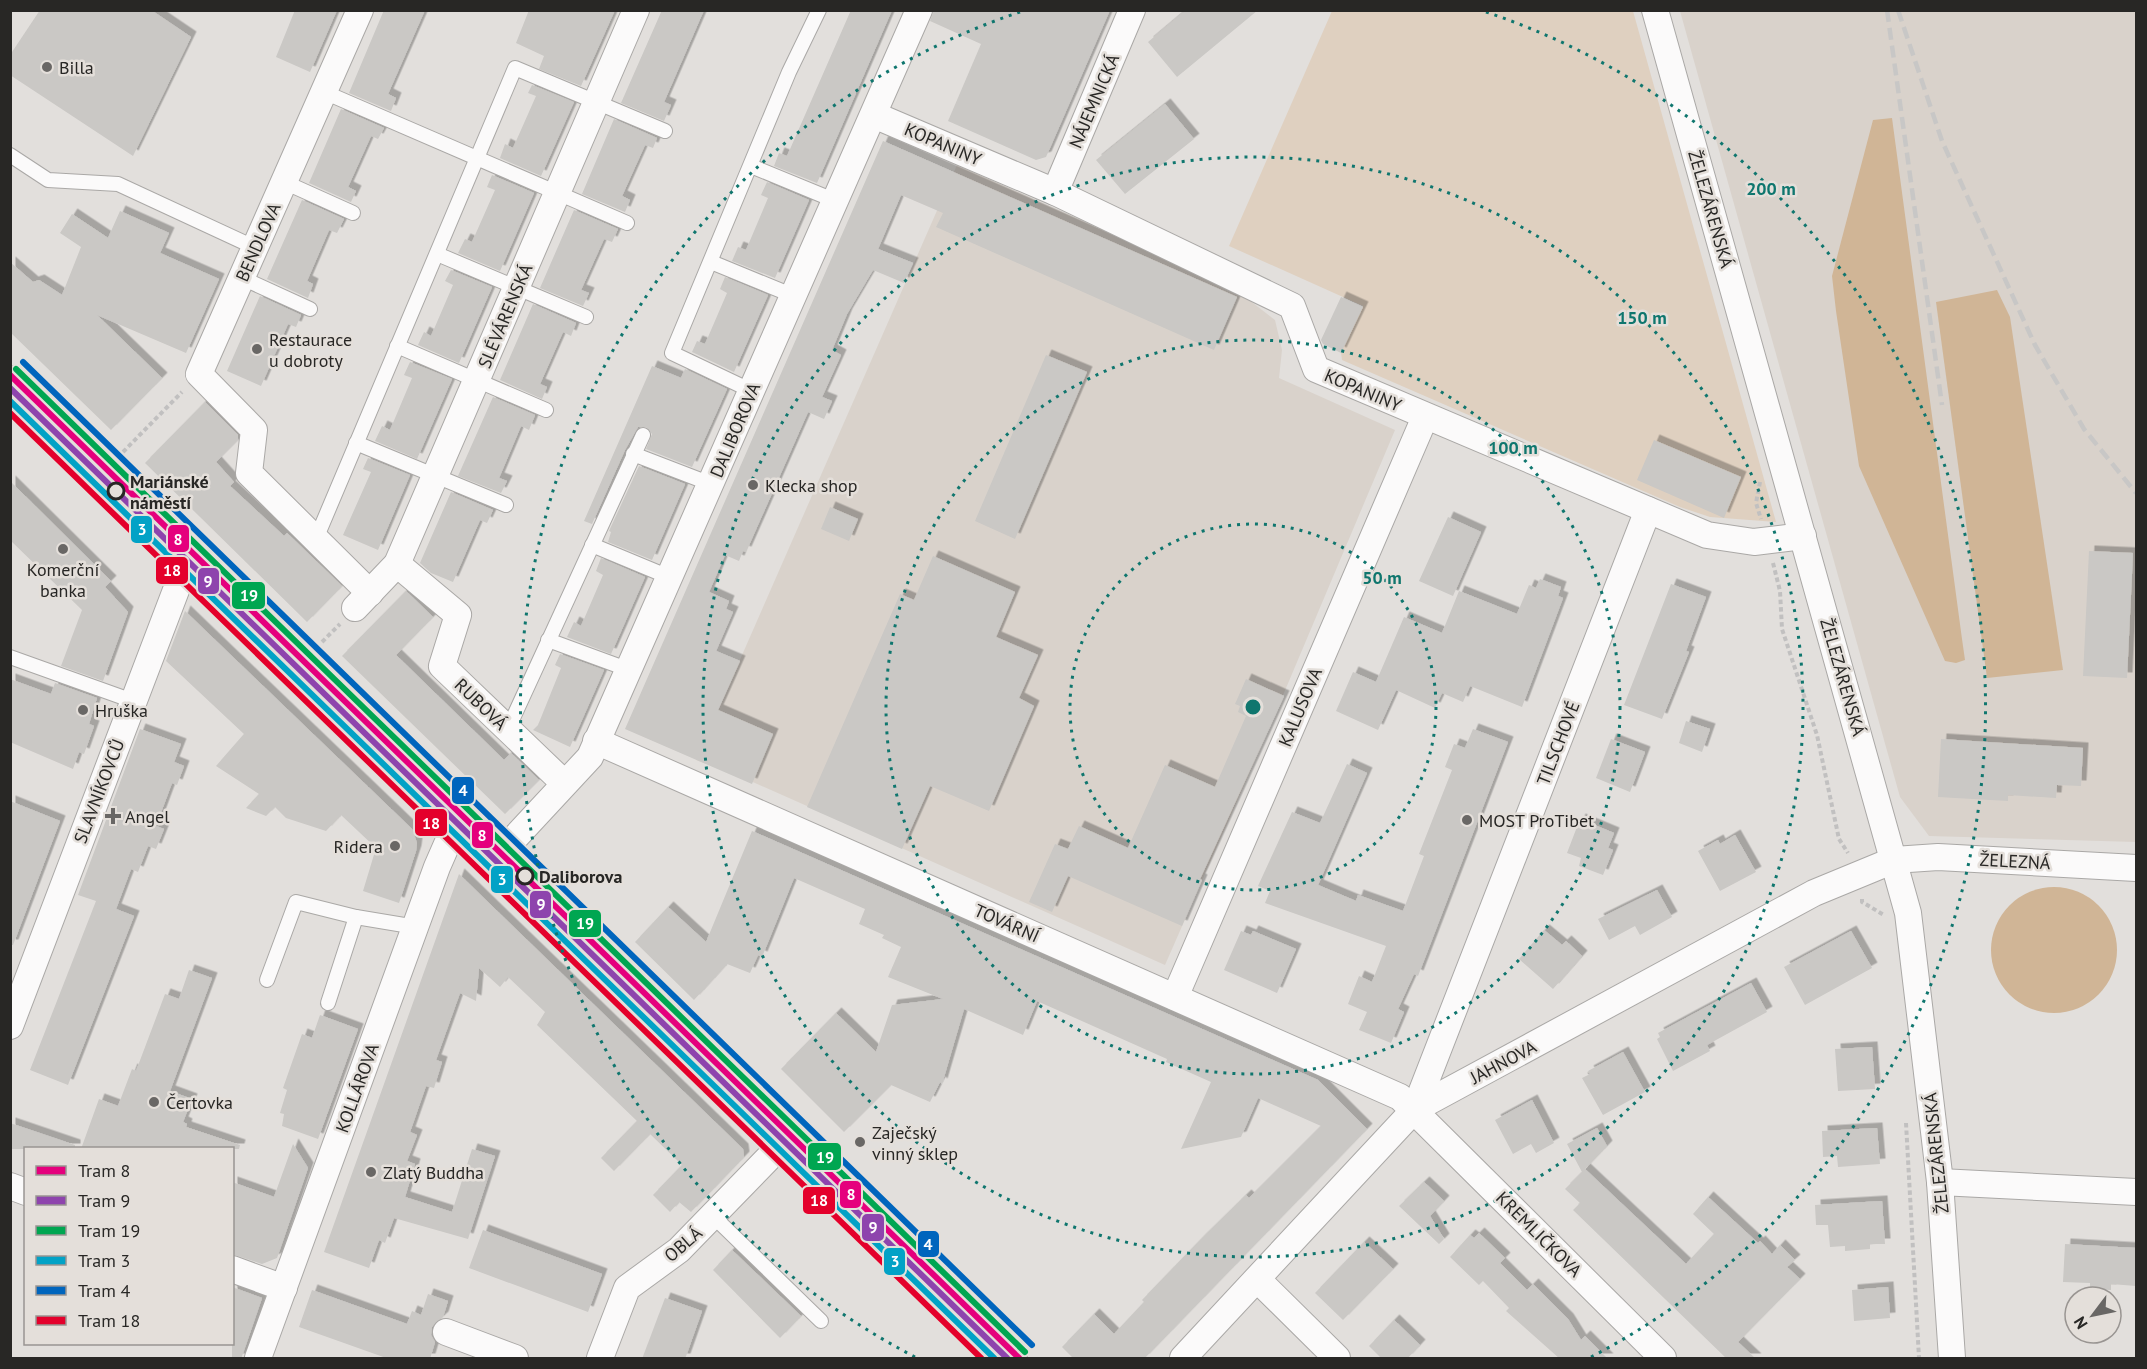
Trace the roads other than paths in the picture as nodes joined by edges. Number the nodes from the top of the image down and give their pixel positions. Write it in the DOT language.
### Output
graph roads {
  1 [pos="360,10"];
  2 [pos="636,10"];
  3 [pos="819,10"];
  4 [pos="919,10"];
  5 [pos="1132,10"];
  6 [pos="1655,10"];
  7 [pos="324,92"];
  8 [pos="596,102"];
  9 [pos="874,115"];
  10 [pos="665,131"];
  11 [pos="10,155"];
  12 [pos="478,159"];
  13 [pos="751,166"];
  14 [pos="284,182"];
  15 [pos="1055,192"];
  16 [pos="558,194"];
  17 [pos="836,201"];
  18 [pos="353,213"];
  19 [pos="627,223"];
  20 [pos="255,248"];
  21 [pos="437,254"];
  22 [pos="711,262"];
  23 [pos="242,278"];
  24 [pos="518,288"];
  25 [pos="794,296"];
  26 [pos="310,309"];
  27 [pos="586,317"];
  28 [pos="397,346"];
  29 [pos="477,381"];
  30 [pos="10,383"];
  31 [pos="752,391"];
  32 [pos="546,410"];
  33 [pos="1425,417"];
  34 [pos="643,435"];
  35 [pos="356,443"];
  36 [pos="633,454"];
  37 [pos="435,476"];
  38 [pos="711,484"];
  39 [pos="506,505"];
  40 [pos="1648,510"];
  41 [pos="1803,536"];
  42 [pos="316,539"];
  43 [pos="592,545"];
  44 [pos="189,556"];
  45 [pos="397,564"];
  46 [pos="669,578"];
  47 [pos="548,640"];
  48 [pos="10,657"];
  49 [pos="627,669"];
  50 [pos="133,701"];
  51 [pos="508,729"];
  52 [pos="596,741"];
  53 [pos="564,783"];
  54 [pos="458,819"];
  55 [pos="497,857"];
  56 [pos="1894,860"];
  57 [pos="2136,868"];
  58 [pos="356,917"];
  59 [pos="416,927"];
  60 [pos="267,980"];
  61 [pos="1175,997"];
  62 [pos="328,1003"];
  63 [pos="10,1026"];
  64 [pos="1415,1109"];
  65 [pos="787,1139"];
  66 [pos="1940,1182"];
  67 [pos="2136,1192"];
  68 [pos="713,1216"];
  69 [pos="234,1270"];
  70 [pos="1258,1280"];
  71 [pos="284,1288"];
  72 [pos="821,1321"];
  73 [pos="447,1332"];
  74 [pos="258,1359"];
  75 [pos="515,1359"];
  76 [pos="600,1359"];
  77 [pos="1010,1359"];
  78 [pos="1183,1359"];
  79 [pos="1337,1359"];
  80 [pos="1664,1359"];
  81 [pos="1952,1359"];
  1 -- 7 [label="street, BENDLOVA"];
  2 -- 8 [label="street, SLÉVÁRENSKÁ"];
  3 -- 13 [label="lane"];
  4 -- 9 [label="street, DALIBOROVA"];
  5 -- 15 [label="street, NÁJEMNICKÁ"];
  6 -- 41 [label="street, ŽELEZÁRENSKÁ"];
  7 -- 12 [label="lane"];
  7 -- 14 [label="street, BENDLOVA"];
  8 -- 10 [label="lane"];
  8 -- 12 [label="lane"];
  8 -- 16 [label="street, SLÉVÁRENSKÁ"];
  9 -- 15 [label="street, KOPANINY"];
  9 -- 17 [label="street, DALIBOROVA"];
  11 -- 20 [label="lane"];
  12 -- 16 [label="lane"];
  12 -- 21 [label="lane"];
  13 -- 17 [label="lane"];
  13 -- 22 [label="lane"];
  14 -- 18 [label="lane"];
  14 -- 20 [label="street, BENDLOVA"];
  15 -- 33 [label="street, KOPANINY"];
  16 -- 19 [label="lane"];
  16 -- 24 [label="street, SLÉVÁRENSKÁ"];
  17 -- 25 [label="street, DALIBOROVA"];
  20 -- 23 [label="street, BENDLOVA"];
  21 -- 24 [label="lane"];
  21 -- 28 [label="lane"];
  22 -- 25 [label="lane"];
  22 -- 31 [label="lane"];
  23 -- 26 [label="lane"];
  23 -- 42 [label="street, BENDLOVA"];
  24 -- 27 [label="lane"];
  24 -- 29 [label="street, SLÉVÁRENSKÁ"];
  25 -- 31 [label="street, DALIBOROVA"];
  28 -- 29 [label="lane"];
  28 -- 35 [label="lane"];
  29 -- 32 [label="lane"];
  29 -- 37 [label="street, SLÉVÁRENSKÁ"];
  30 -- 44 [label="main road"];
  31 -- 38 [label="street, DALIBOROVA"];
  33 -- 40 [label="street, KOPANINY"];
  33 -- 61 [label="street, KALUSOVA"];
  34 -- 36 [label="lane"];
  35 -- 37 [label="lane"];
  35 -- 42 [label="lane"];
  36 -- 38 [label="lane"];
  36 -- 43 [label="lane"];
  37 -- 39 [label="lane"];
  37 -- 45 [label="street, SLÉVÁRENSKÁ"];
  38 -- 46 [label="street, DALIBOROVA"];
  40 -- 41 [label="street, KOPANINY"];
  40 -- 64 [label="street, TILSCHOVÉ"];
  41 -- 56 [label="street, ŽELEZÁRENSKÁ"];
  42 -- 45 [label="street, SLÉVÁRENSKÁ"];
  43 -- 46 [label="lane"];
  43 -- 47 [label="lane"];
  44 -- 50 [label="street, SLAVNÍKOVCŮ"];
  44 -- 54 [label="main road"];
  45 -- 51 [label="street, RUBOVÁ"];
  46 -- 49 [label="street, DALIBOROVA"];
  47 -- 49 [label="lane"];
  47 -- 51 [label="lane"];
  48 -- 50 [label="lane"];
  49 -- 52 [label="street, DALIBOROVA"];
  50 -- 63 [label="street, SLAVNÍKOVCŮ"];
  51 -- 53 [label="street, RUBOVÁ"];
  52 -- 53 [label="street, DALIBOROVA"];
  52 -- 61 [label="street, TOVÁRNÍ"];
  53 -- 55 [label="street, DALIBOROVA"];
  54 -- 55 [label="main road"];
  54 -- 59 [label="street, KOLLÁROVA"];
  55 -- 65 [label="main road"];
  56 -- 57 [label="street, ŽELEZNÁ"];
  56 -- 64 [label="street, JAHNOVA"];
  56 -- 66 [label="street, ŽELEZÁRENSKÁ"];
  58 -- 59 [label="lane"];
  58 -- 60 [label="lane"];
  58 -- 62 [label="lane"];
  59 -- 71 [label="street, KOLLÁROVA"];
  61 -- 64 [label="street, TOVÁRNÍ"];
  64 -- 70 [label="street, JAHNOVA"];
  64 -- 80 [label="street, KREMLIČKOVA"];
  65 -- 68 [label="street, OBLÁ"];
  65 -- 77 [label="main road"];
  66 -- 67 [label="street"];
  66 -- 81 [label="street, ŽELEZÁRENSKÁ"];
  68 -- 72 [label="lane"];
  68 -- 76 [label="street, OBLÁ"];
  69 -- 71 [label="street"];
  70 -- 78 [label="street, JAHNOVA"];
  70 -- 79 [label="street"];
  71 -- 74 [label="street, KOLLÁROVA"];
  73 -- 75 [label="street"];
}
